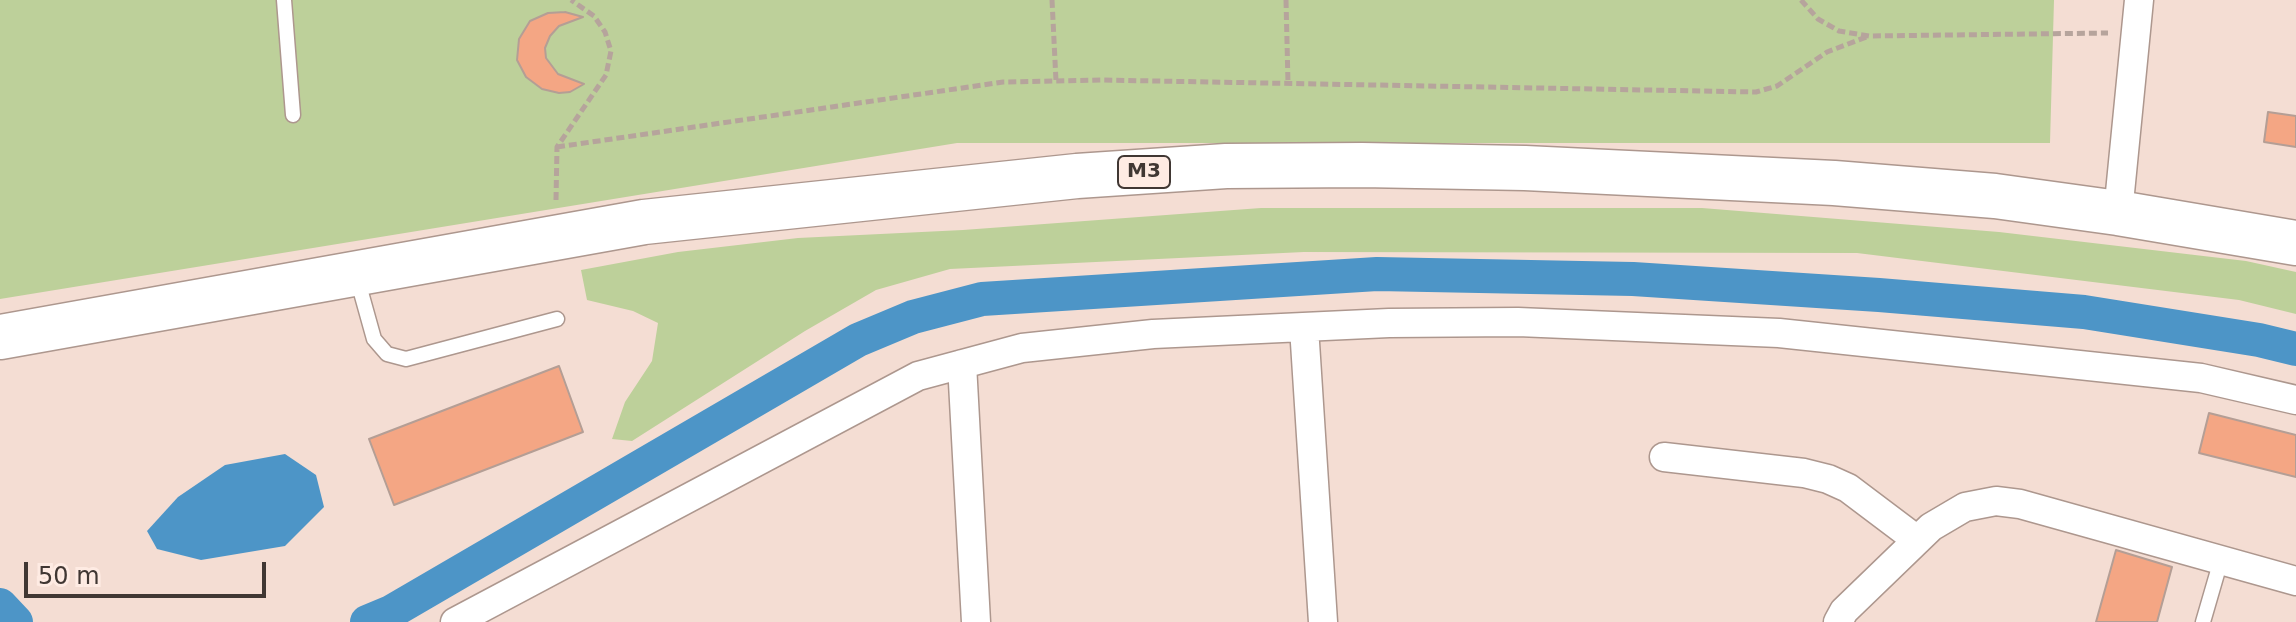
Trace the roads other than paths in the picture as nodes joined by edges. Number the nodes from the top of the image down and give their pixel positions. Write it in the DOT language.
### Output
graph roads {
  1 [pos="284,0"];
  2 [pos="2139,0"];
  3 [pos="293,115"];
  4 [pos="2118,213"];
  5 [pos="2296,243"];
  6 [pos="356,274"];
  7 [pos="557,319"];
  8 [pos="1304,327"];
  9 [pos="0,337"];
  10 [pos="962,364"];
  11 [pos="2296,400"];
  12 [pos="1664,457"];
  13 [pos="1917,540"];
  14 [pos="2221,560"];
  15 [pos="2296,581"];
  16 [pos="455,622"];
  17 [pos="976,622"];
  18 [pos="1323,622"];
  19 [pos="1838,622"];
  20 [pos="2203,622"];
  1 -- 3 [label="lane"];
  2 -- 4 [label="street"];
  4 -- 5 [label="main road, M3"];
  4 -- 6 [label="main road, M3"];
  6 -- 7 [label="lane"];
  6 -- 9 [label="main road, M3"];
  8 -- 10 [label="street"];
  8 -- 11 [label="street"];
  8 -- 18 [label="street"];
  10 -- 16 [label="street"];
  10 -- 17 [label="street"];
  12 -- 13 [label="street"];
  13 -- 14 [label="street"];
  13 -- 19 [label="street"];
  14 -- 15 [label="street"];
  14 -- 20 [label="lane"];
}
